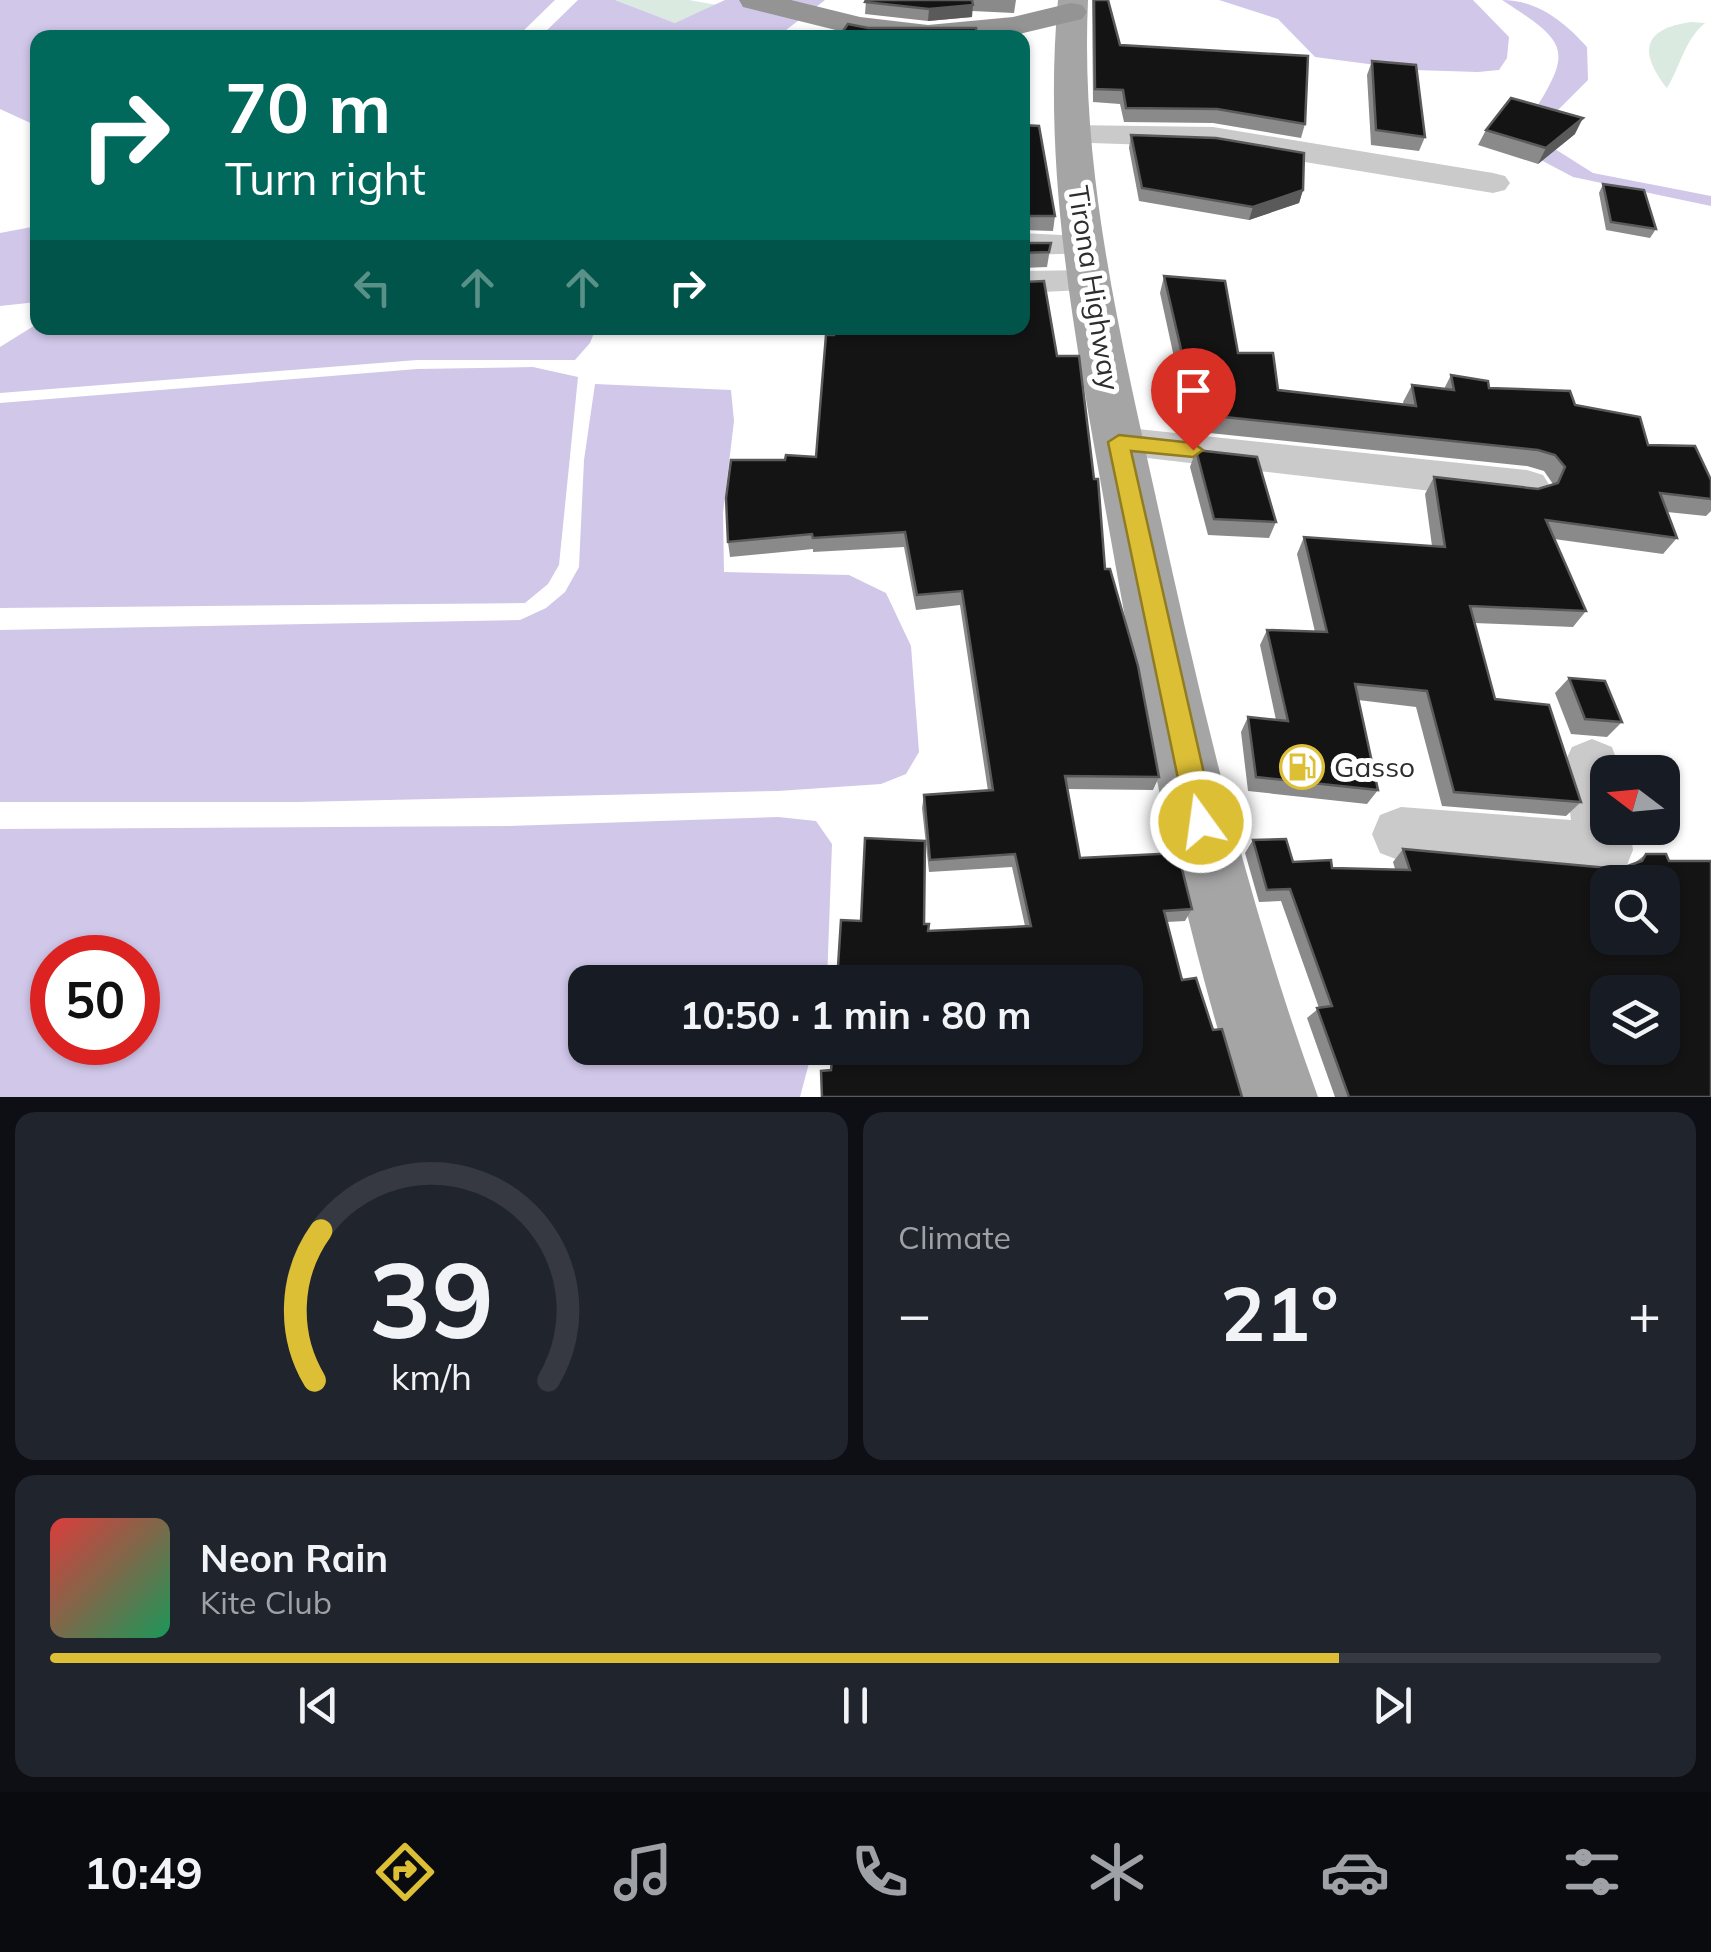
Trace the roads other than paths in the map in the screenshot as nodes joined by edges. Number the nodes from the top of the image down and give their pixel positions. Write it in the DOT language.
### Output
graph roads {
  1 [pos="754,0"];
  2 [pos="1072,6"];
  3 [pos="889,30"];
  4 [pos="979,30"];
  5 [pos="1030,46"];
  6 [pos="1067,54"];
  7 [pos="1070,134"];
  8 [pos="1493,183"];
  9 [pos="1030,246"];
  10 [pos="1088,263"];
  11 [pos="1030,280"];
  12 [pos="1119,442"];
  13 [pos="1527,486"];
  14 [pos="1401,834"];
  15 [pos="1603,845"];
  16 [pos="1278,1097"];
  1 -- 3 [label="highway"];
  2 -- 4 [label="highway"];
  2 -- 6 [label="main road, Tirona Highway"];
  5 -- 6 [label="highway"];
  6 -- 7 [label="main road, Tirona Highway"];
  7 -- 8 [label="street"];
  7 -- 10 [label="main road, Tirona Highway"];
  9 -- 10 [label="street"];
  10 -- 11 [label="street"];
  10 -- 12 [label="main road, Tirona Highway"];
  12 -- 13 [label="street"];
  12 -- 16 [label="main road, Tirona Highway"];
  14 -- 15 [label="street"];
}
